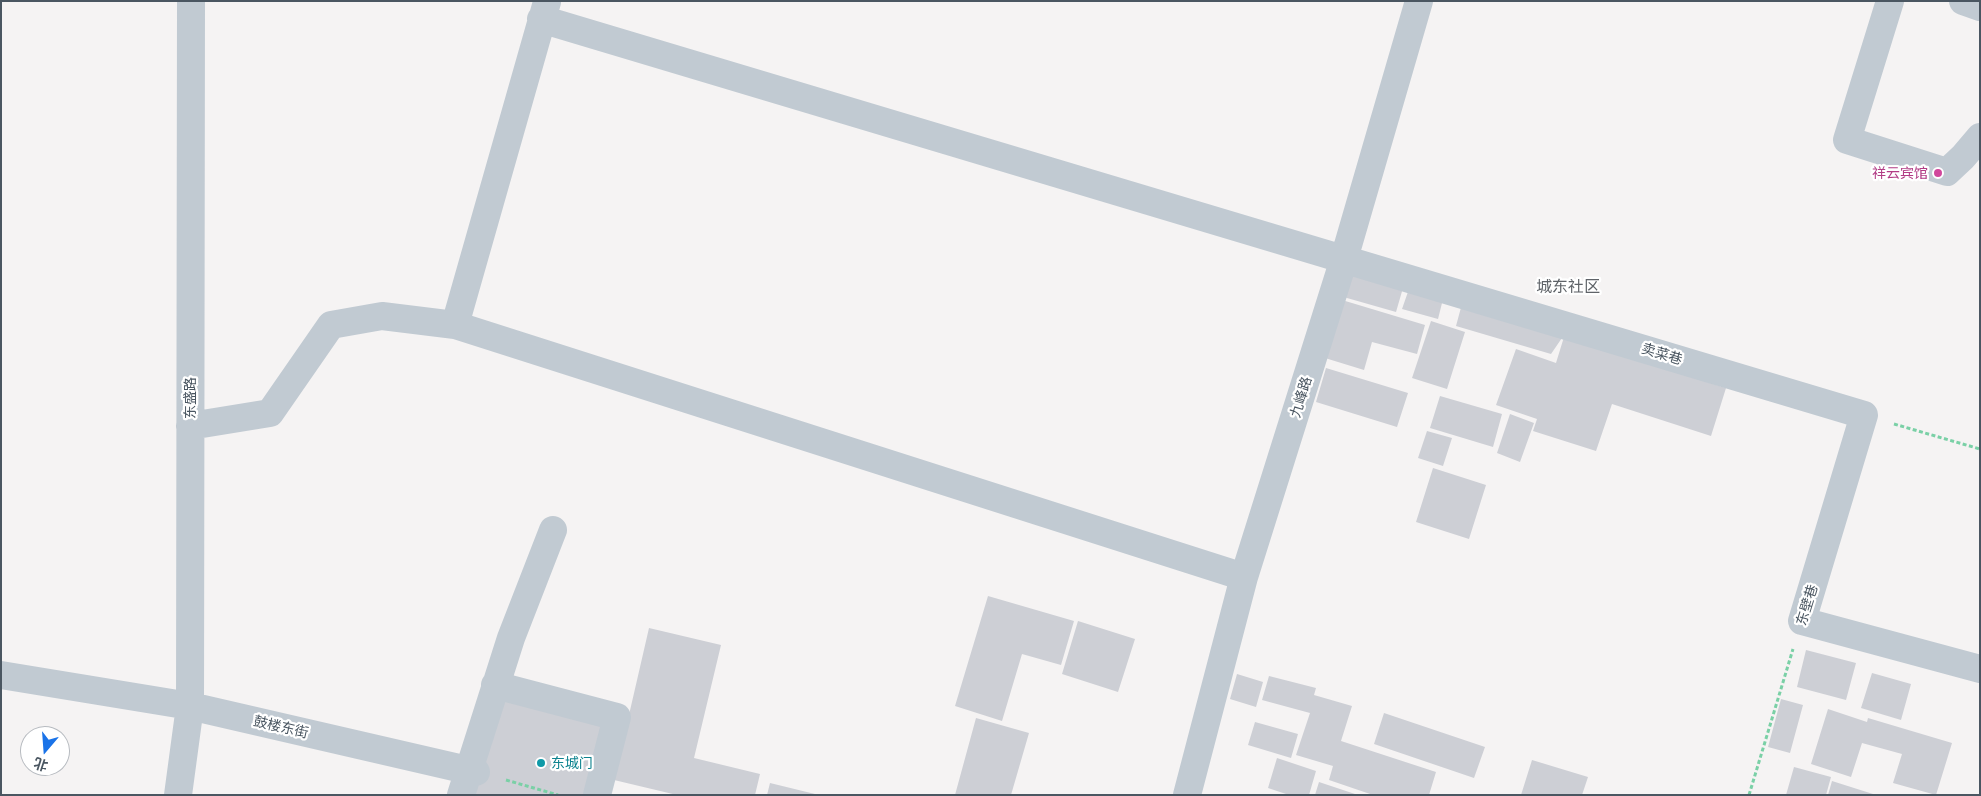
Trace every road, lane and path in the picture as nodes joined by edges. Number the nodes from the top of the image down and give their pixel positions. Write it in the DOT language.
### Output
graph roads {
  1 [pos="191,1"];
  2 [pos="1418,1"];
  3 [pos="1890,1"];
  4 [pos="1963,1"];
  5 [pos="1980,7"];
  6 [pos="544,10"];
  7 [pos="1980,137"];
  8 [pos="1344,259"];
  9 [pos="455,325"];
  10 [pos="1864,415"];
  11 [pos="190,426"];
  12 [pos="1980,450"];
  13 [pos="553,530"];
  14 [pos="1244,577"];
  15 [pos="1802,621"];
  16 [pos="1980,669"];
  17 [pos="1,675"];
  18 [pos="495,685"];
  19 [pos="190,706"];
  20 [pos="468,779"];
  21 [pos="178,795"];
  22 [pos="558,795"];
  23 [pos="597,795"];
  24 [pos="1187,795"];
  25 [pos="1749,795"];
  1 -- 11 [label="street, 东盛路"];
  2 -- 8 [label="street, 九峰路"];
  3 -- 7 [label="street"];
  4 -- 5 [label="street"];
  6 -- 8 [label="street, 卖菜巷"];
  6 -- 9 [label="street"];
  8 -- 10 [label="street, 卖菜巷"];
  8 -- 14 [label="street, 九峰路"];
  9 -- 11 [label="street"];
  9 -- 14 [label="street"];
  10 -- 12 [label="path"];
  10 -- 15 [label="street, 东壁巷"];
  11 -- 19 [label="street, 东盛路"];
  13 -- 18 [label="street"];
  14 -- 24 [label="street, 九峰路"];
  15 -- 16 [label="street"];
  15 -- 25 [label="path, 东壁巷"];
  17 -- 19 [label="street, 鼓楼东街"];
  18 -- 20 [label="street"];
  18 -- 23 [label="street"];
  19 -- 20 [label="street, 鼓楼东街"];
  19 -- 21 [label="street, 东盛路"];
  20 -- 22 [label="path"];
}
